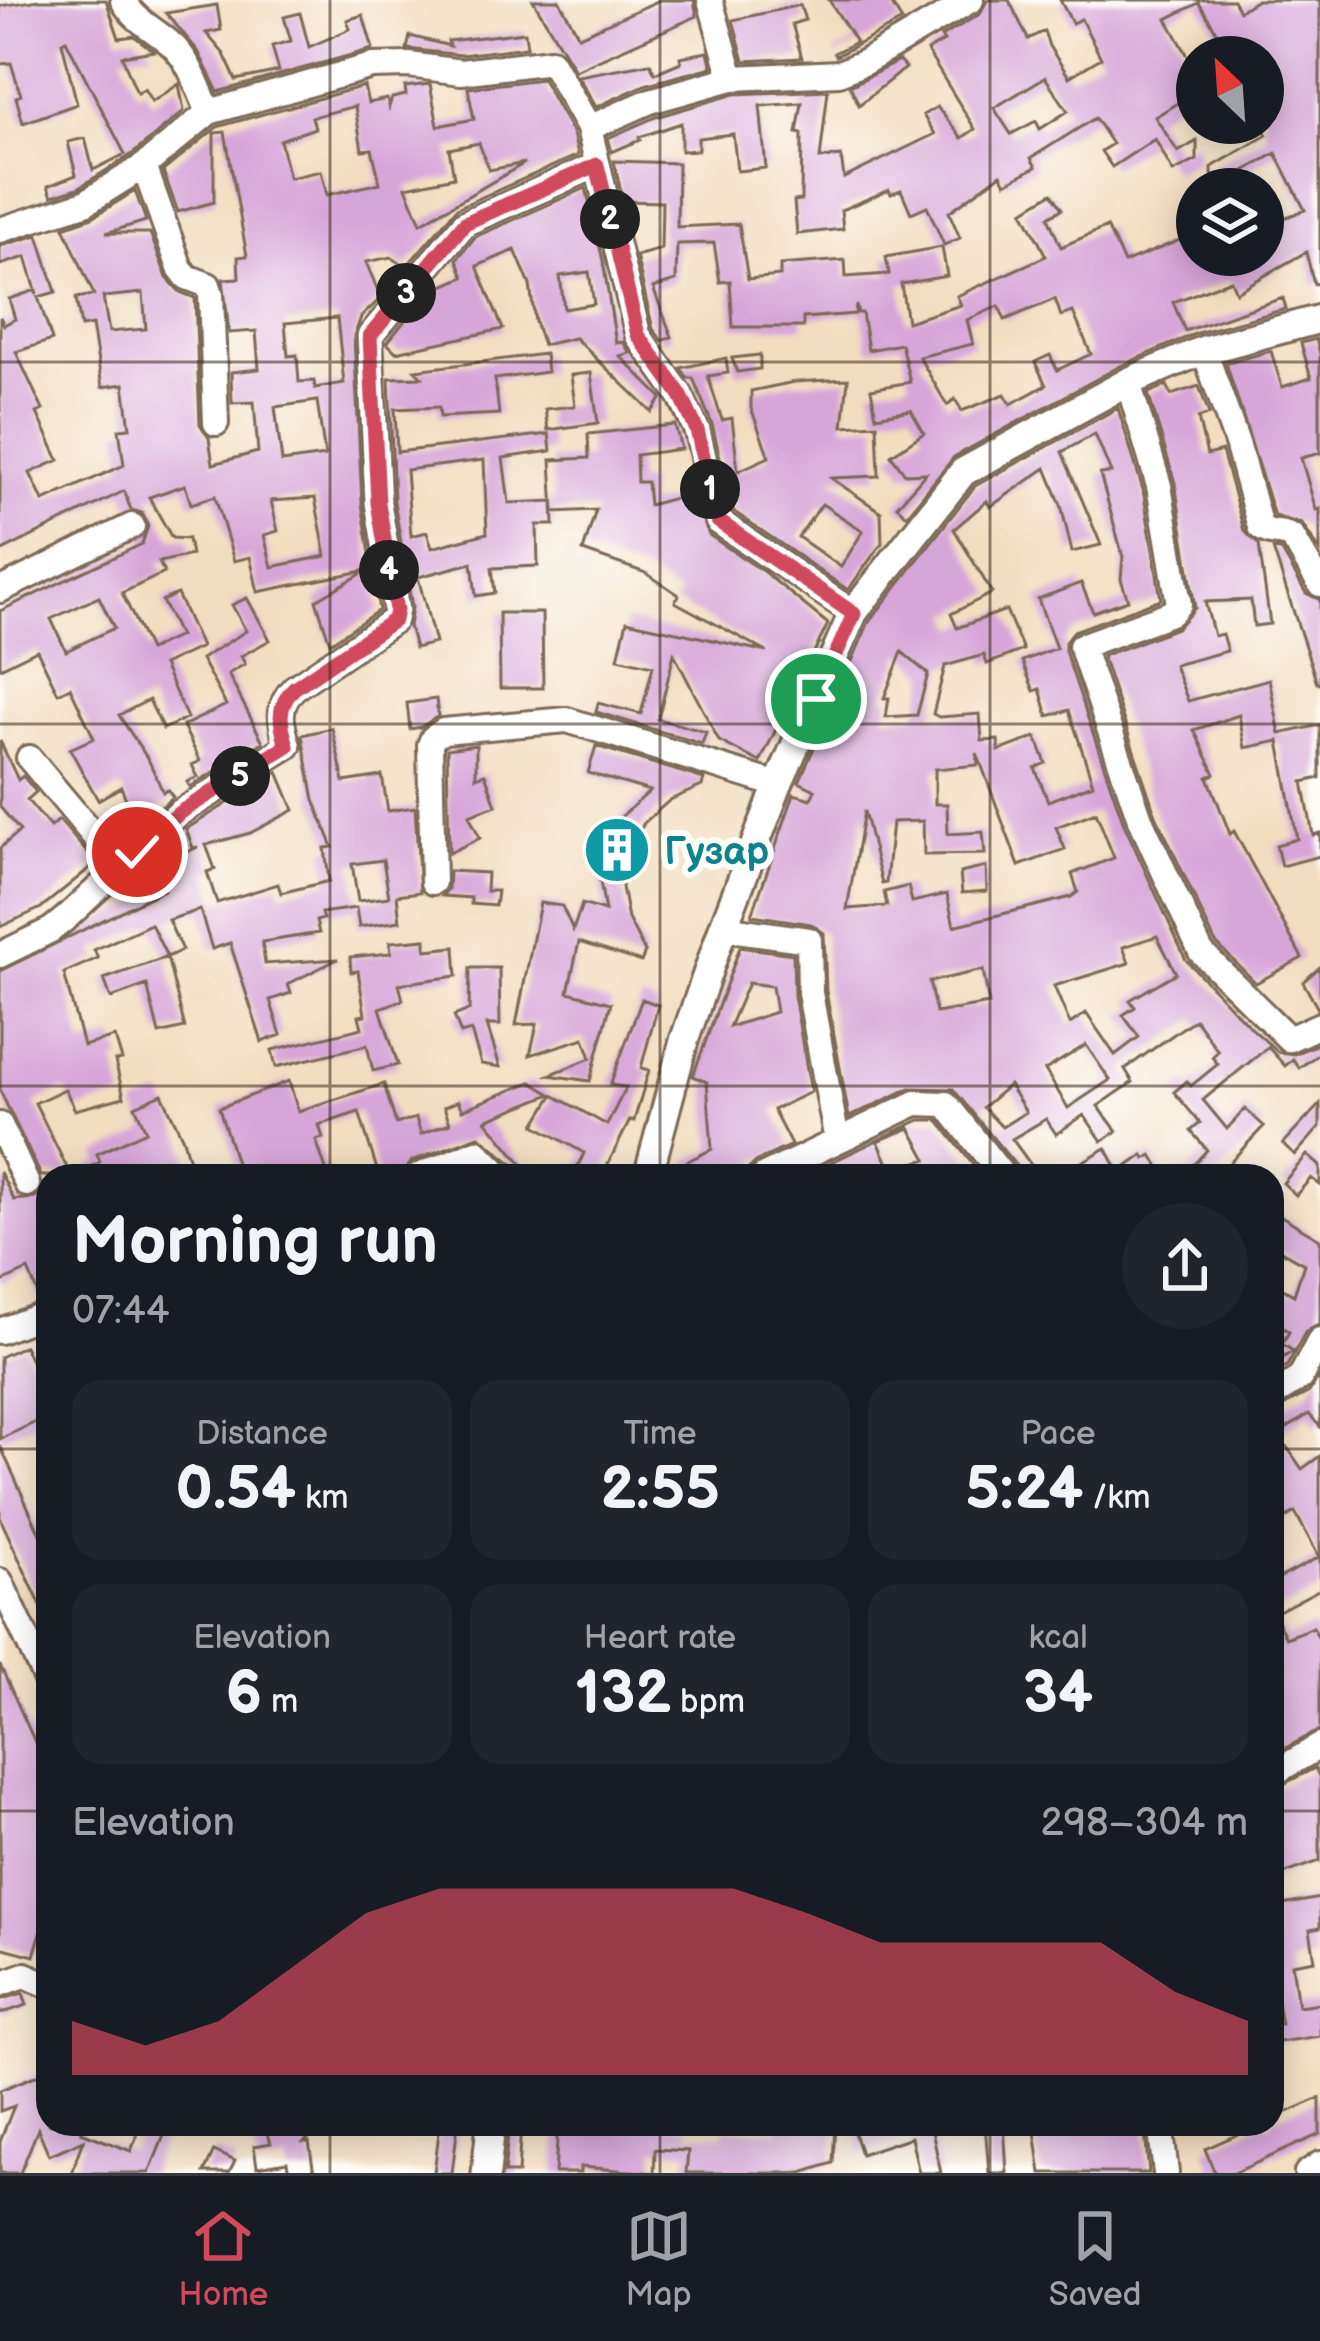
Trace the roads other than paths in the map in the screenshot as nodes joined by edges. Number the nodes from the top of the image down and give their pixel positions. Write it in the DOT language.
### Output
graph roads {
  1 [pos="123,0"];
  2 [pos="710,0"];
  3 [pos="971,0"];
  4 [pos="732,78"];
  5 [pos="209,112"];
  6 [pos="589,128"];
  7 [pos="597,165"];
  8 [pos="144,166"];
  9 [pos="0,230"];
  10 [pos="1320,321"];
  11 [pos="1204,350"];
  12 [pos="1128,382"];
  13 [pos="216,423"];
  14 [pos="132,526"];
  15 [pos="1320,584"];
  16 [pos="0,590"];
  17 [pos="854,614"];
  18 [pos="29,758"];
  19 [pos="778,785"];
  20 [pos="119,867"];
  21 [pos="433,882"];
  22 [pos="723,928"];
  23 [pos="0,955"];
  24 [pos="1320,1025"];
  25 [pos="0,1125"];
  26 [pos="837,1141"];
  27 [pos="448,1164"];
  28 [pos="489,1164"];
  29 [pos="651,1164"];
  30 [pos="789,1164"];
  31 [pos="994,1164"];
  32 [pos="28,1184"];
  33 [pos="36,1317"];
  34 [pos="0,1331"];
  35 [pos="1320,1340"];
  36 [pos="1284,1388"];
  37 [pos="0,1581"];
  38 [pos="36,1658"];
  39 [pos="1320,1746"];
  40 [pos="1284,1767"];
  41 [pos="0,1965"];
  42 [pos="36,1980"];
  43 [pos="36,1980"];
  44 [pos="0,1984"];
  45 [pos="490,2136"];
  46 [pos="1161,2136"];
  47 [pos="1320,2164"];
  48 [pos="486,2173"];
  49 [pos="1166,2173"];
  50 [pos="1307,2173"];
  1 -- 5 [label="street"];
  2 -- 4 [label="street"];
  3 -- 4 [label="street"];
  4 -- 6 [label="street"];
  5 -- 6 [label="street"];
  5 -- 8 [label="street"];
  6 -- 7 [label="street"];
  7 -- 17 [label="street"];
  7 -- 20 [label="street"];
  8 -- 9 [label="street"];
  8 -- 13 [label="street"];
  10 -- 11 [label="street"];
  11 -- 12 [label="street"];
  11 -- 15 [label="street"];
  12 -- 17 [label="street"];
  12 -- 24 [label="street"];
  14 -- 16 [label="street"];
  17 -- 19 [label="street"];
  18 -- 20 [label="street"];
  19 -- 21 [label="street"];
  19 -- 22 [label="street"];
  20 -- 23 [label="street"];
  22 -- 26 [label="street"];
  22 -- 29 [label="street"];
  25 -- 32 [label="street"];
  26 -- 30 [label="street"];
  26 -- 31 [label="street"];
  27 -- 28 [label="street"];
  33 -- 34 [label="street"];
  35 -- 36 [label="street"];
  37 -- 38 [label="street"];
  39 -- 40 [label="street"];
  41 -- 42 [label="street"];
  43 -- 44 [label="street"];
  45 -- 48 [label="street"];
  46 -- 49 [label="street"];
  47 -- 50 [label="street"];
}
